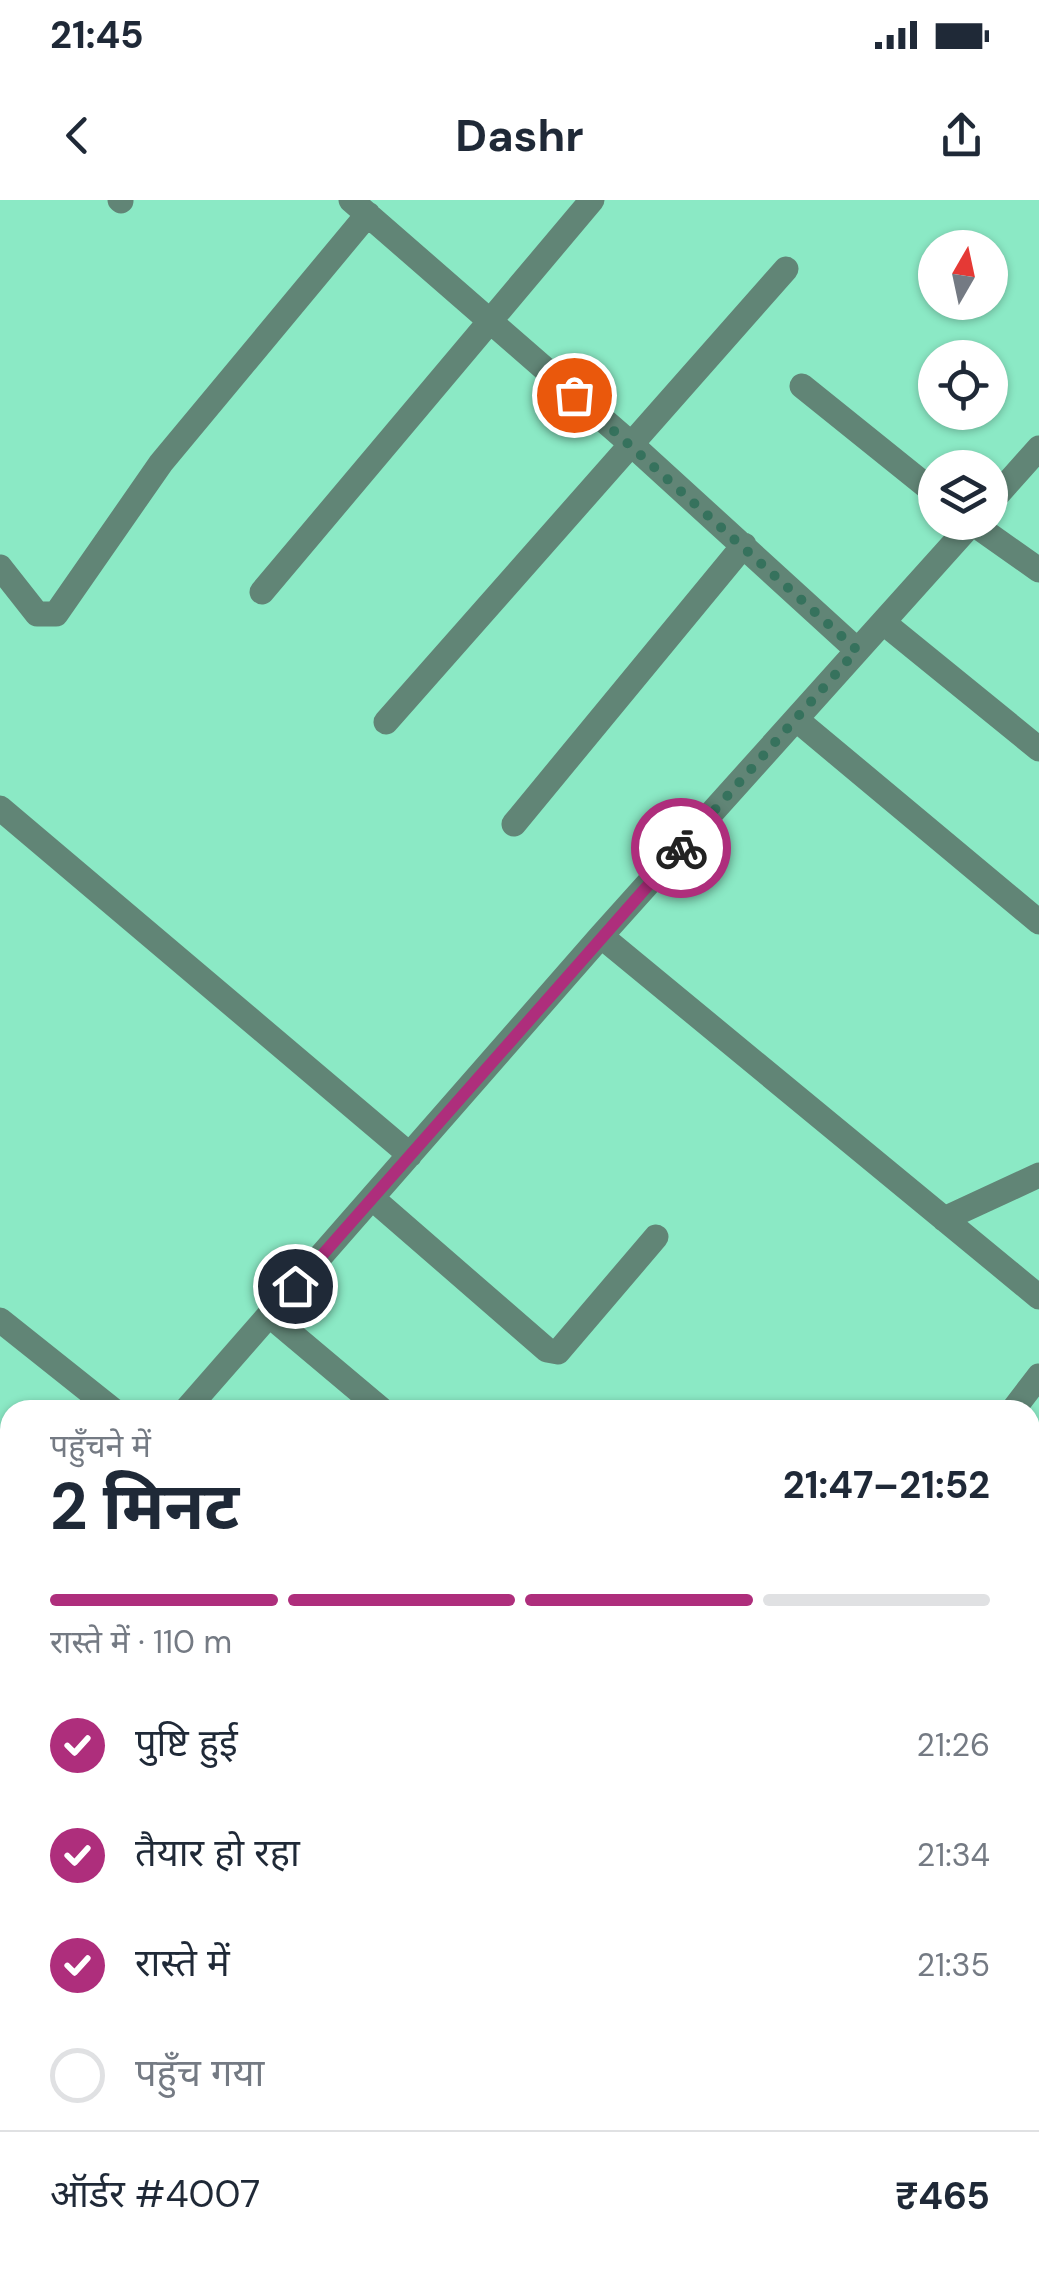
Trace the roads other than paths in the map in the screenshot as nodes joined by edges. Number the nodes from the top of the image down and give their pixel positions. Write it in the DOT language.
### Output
graph roads {
  1 [pos="592,200"];
  2 [pos="360,205"];
  3 [pos="786,269"];
  4 [pos="491,322"];
  5 [pos="802,386"];
  6 [pos="630,443"];
  7 [pos="1038,452"];
  8 [pos="918,480"];
  9 [pos="1008,484"];
  10 [pos="957,540"];
  11 [pos="996,540"];
  12 [pos="744,545"];
  13 [pos="0,567"];
  14 [pos="1039,570"];
  15 [pos="262,592"];
  16 [pos="884,623"];
  17 [pos="857,650"];
  18 [pos="797,720"];
  19 [pos="386,722"];
  20 [pos="1039,749"];
  21 [pos="0,808"];
  22 [pos="514,824"];
  23 [pos="1039,922"];
  24 [pos="601,936"];
  25 [pos="410,1155"];
  26 [pos="1039,1175"];
  27 [pos="372,1198"];
  28 [pos="944,1219"];
  29 [pos="656,1238"];
  30 [pos="1039,1297"];
  31 [pos="269,1315"];
  32 [pos="0,1320"];
  33 [pos="1039,1376"];
  34 [pos="100,1400"];
  35 [pos="195,1400"];
  36 [pos="370,1400"];
  37 [pos="1020,1400"];
  1 -- 4 [label="street"];
  2 -- 4 [label="street"];
  2 -- 13 [label="street"];
  3 -- 6 [label="street"];
  4 -- 6 [label="street"];
  4 -- 15 [label="street"];
  5 -- 8 [label="street"];
  6 -- 12 [label="street"];
  6 -- 19 [label="street"];
  7 -- 9 [label="street"];
  10 -- 16 [label="street"];
  11 -- 14 [label="street"];
  12 -- 17 [label="street"];
  12 -- 22 [label="street"];
  16 -- 17 [label="street"];
  16 -- 20 [label="street"];
  17 -- 18 [label="street"];
  18 -- 23 [label="street"];
  18 -- 24 [label="street"];
  21 -- 25 [label="street"];
  24 -- 25 [label="street"];
  24 -- 28 [label="street"];
  25 -- 27 [label="street"];
  26 -- 28 [label="street"];
  27 -- 29 [label="street"];
  27 -- 31 [label="street"];
  28 -- 30 [label="street"];
  31 -- 35 [label="street"];
  31 -- 36 [label="street"];
  32 -- 34 [label="street"];
  33 -- 37 [label="street"];
}
